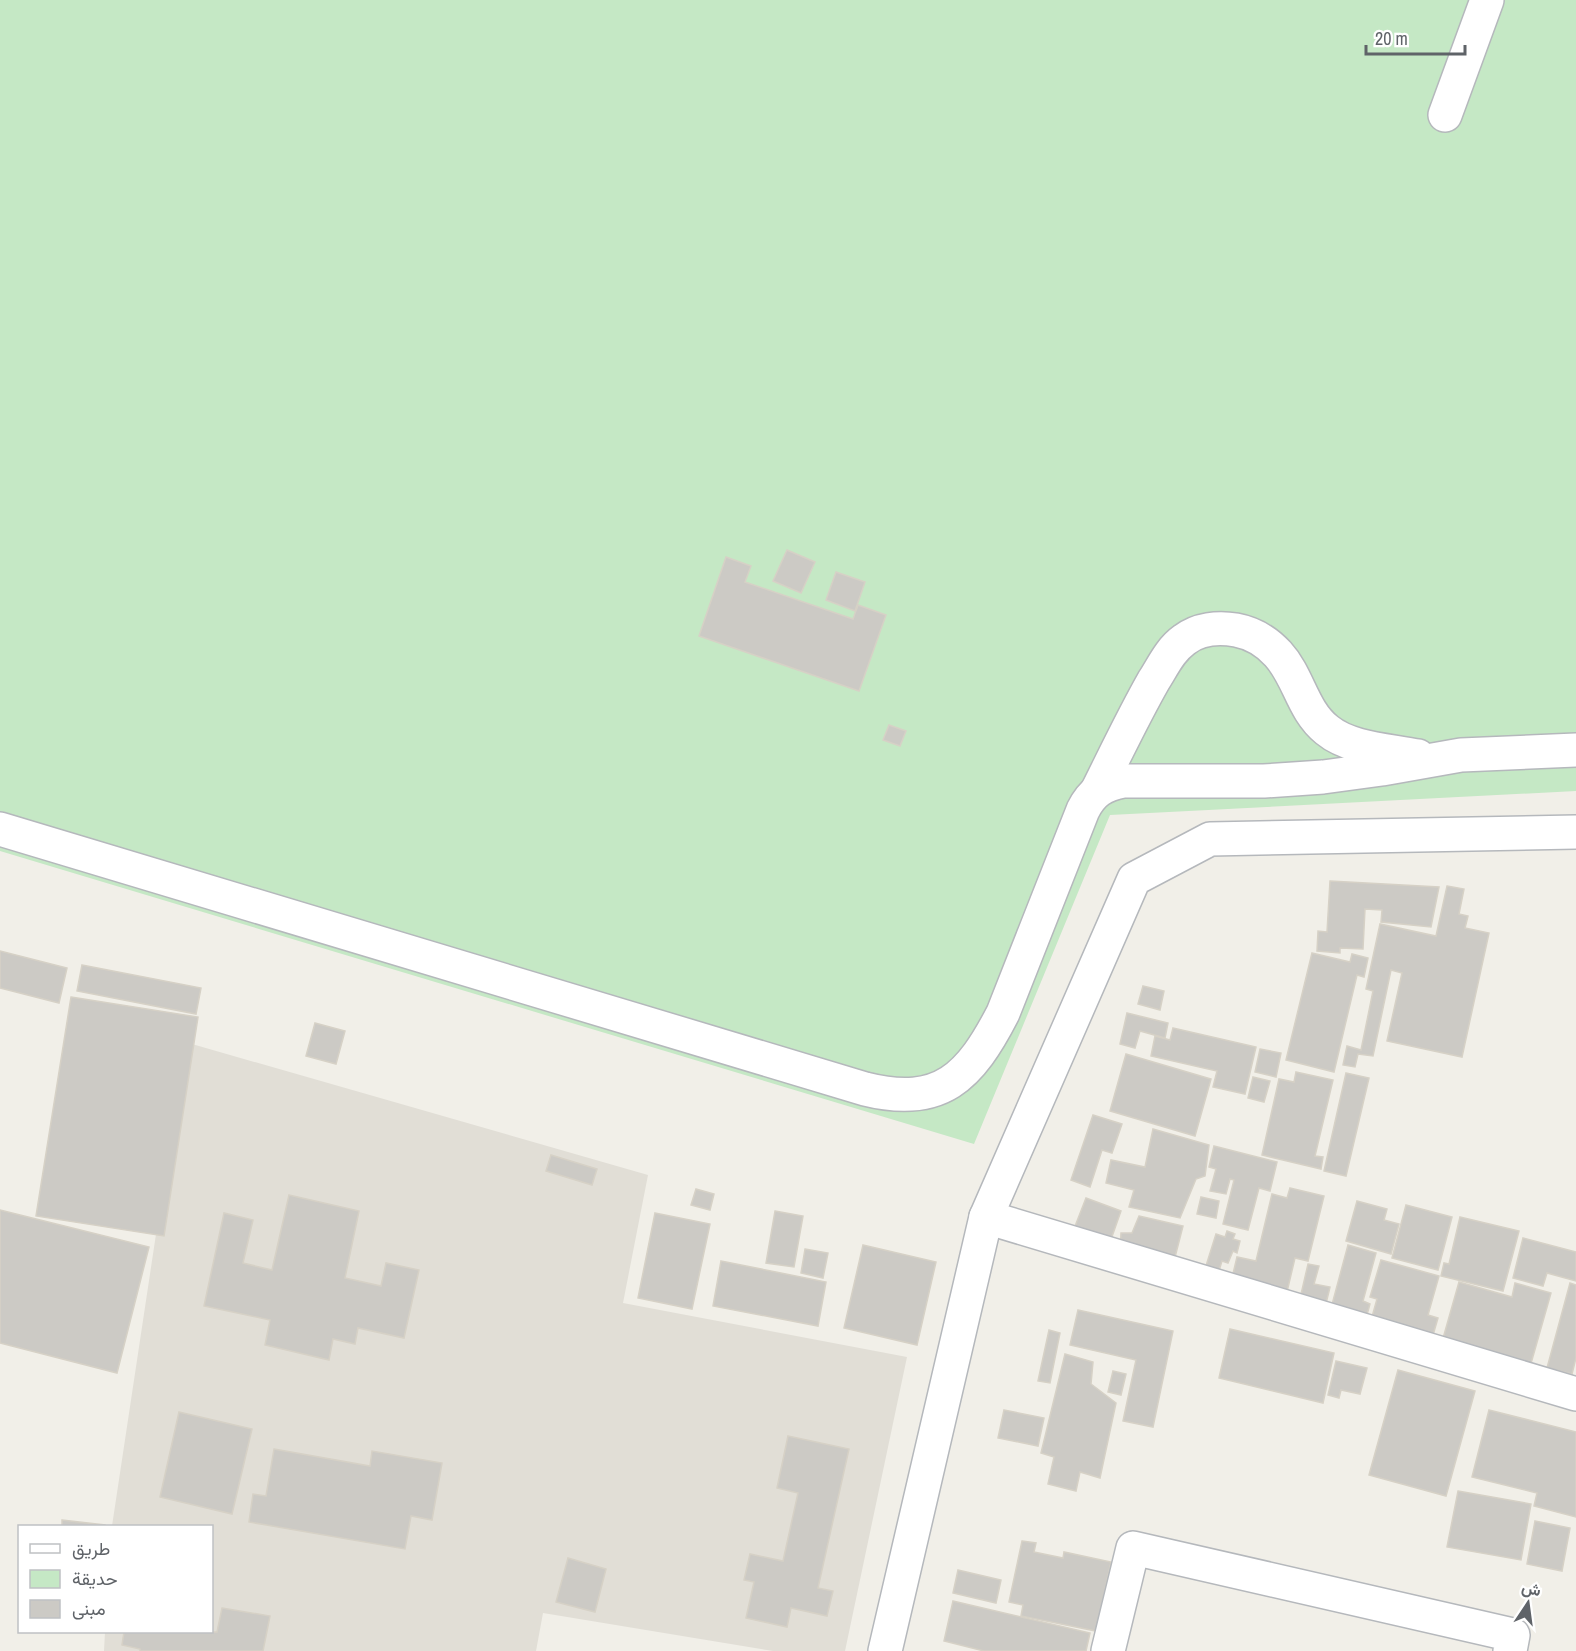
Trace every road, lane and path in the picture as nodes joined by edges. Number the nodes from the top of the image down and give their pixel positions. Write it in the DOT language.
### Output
graph roads {
  1 [pos="1487,0"];
  2 [pos="1445,115"];
  3 [pos="1576,750"];
  4 [pos="1434,759"];
  5 [pos="1098,789"];
  6 [pos="0,829"];
  7 [pos="1576,832"];
  8 [pos="986,1217"];
  9 [pos="1576,1394"];
  10 [pos="885,1651"];
  11 [pos="1108,1651"];
  12 [pos="1510,1651"];
  1 -- 2 [label="street"];
  3 -- 4 [label="street"];
  4 -- 5 [label="street"];
  4 -- 5 [label="street"];
  5 -- 6 [label="street"];
  7 -- 8 [label="street"];
  8 -- 9 [label="street"];
  8 -- 10 [label="street"];
  11 -- 12 [label="street"];
}
